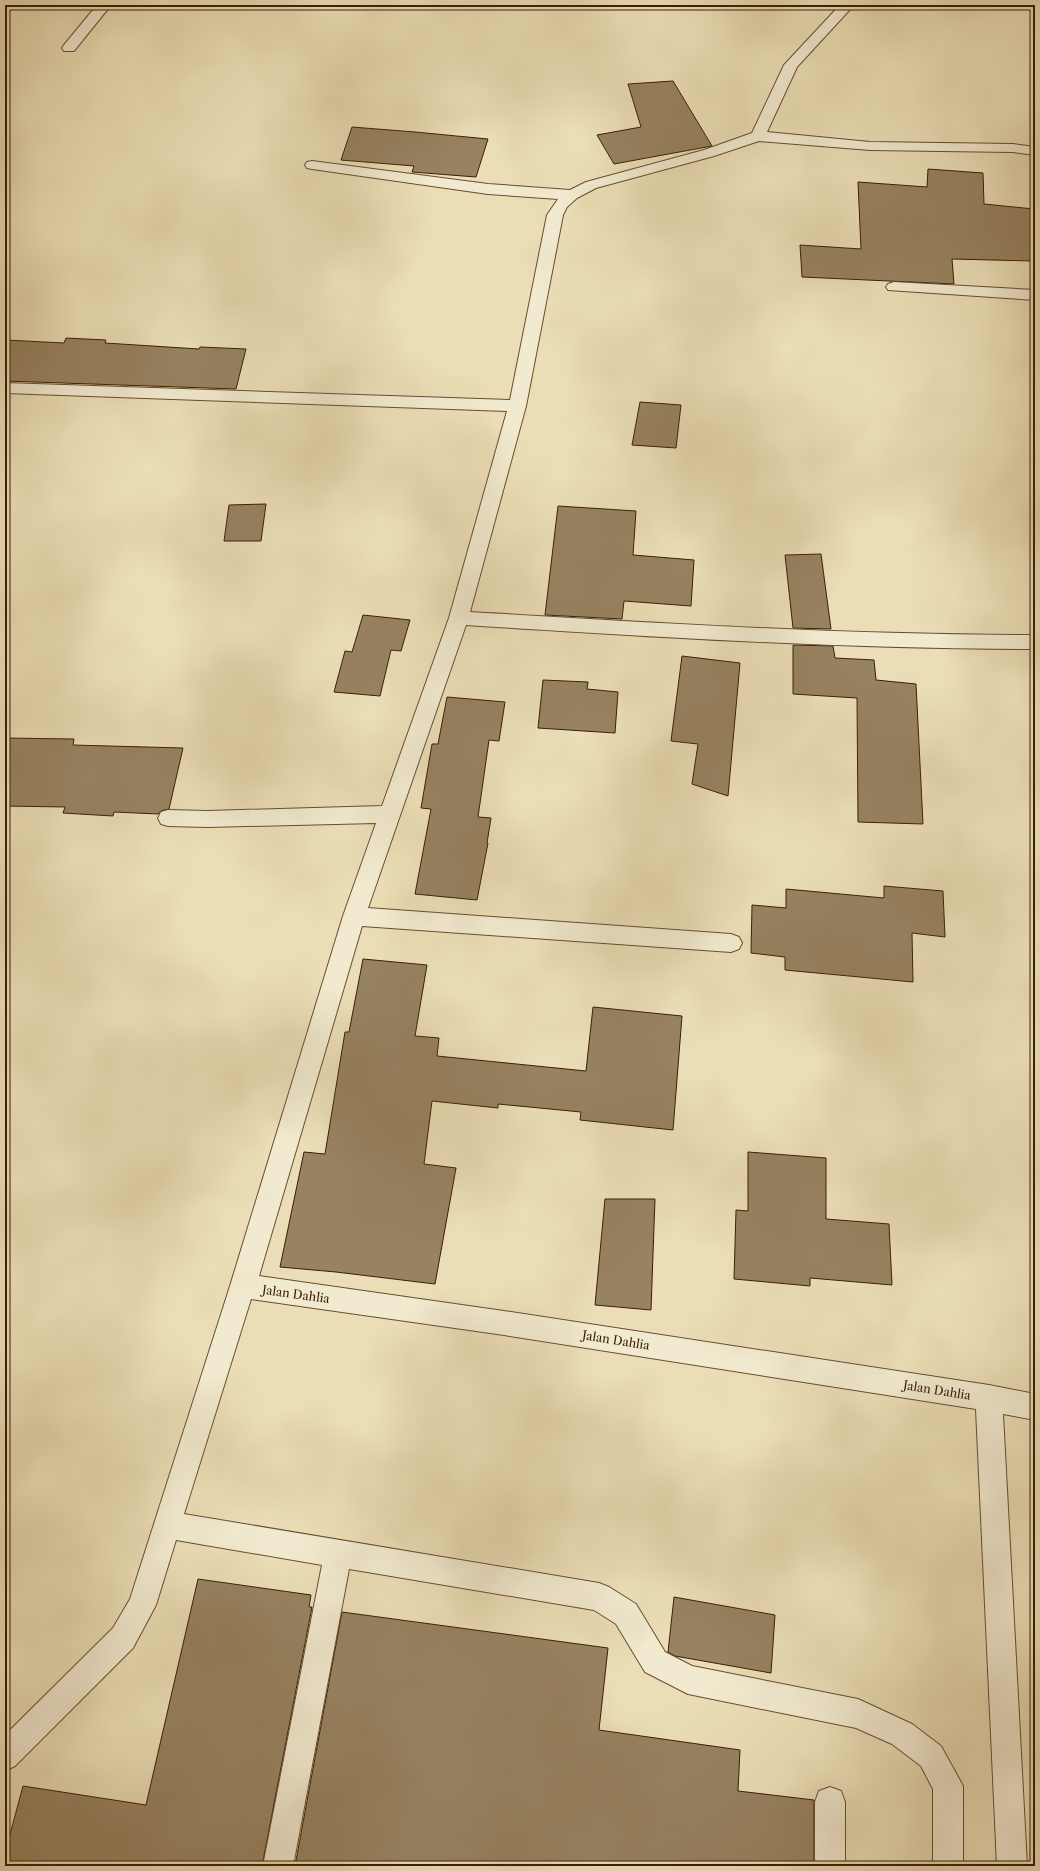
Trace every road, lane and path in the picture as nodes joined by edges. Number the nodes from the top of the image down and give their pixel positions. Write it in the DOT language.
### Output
graph roads {
  1 [pos="104,5"];
  2 [pos="847,5"];
  3 [pos="69,48"];
  4 [pos="758,136"];
  5 [pos="1035,150"];
  6 [pos="312,165"];
  7 [pos="572,195"];
  8 [pos="894,287"];
  9 [pos="1035,295"];
  10 [pos="5,388"];
  11 [pos="517,406"];
  12 [pos="460,618"];
  13 [pos="1035,642"];
  14 [pos="391,814"];
  15 [pos="168,818"];
  16 [pos="354,916"];
  17 [pos="731,943"];
  18 [pos="243,1286"];
  19 [pos="989,1398"];
  20 [pos="1035,1407"];
  21 [pos="168,1525"];
  22 [pos="338,1554"];
  23 [pos="5,1756"];
  24 [pos="830,1802"];
  25 [pos="278,1866"];
  26 [pos="830,1866"];
  27 [pos="948,1866"];
  28 [pos="1012,1866"];
  1 -- 3 [label="street"];
  2 -- 4 [label="street"];
  4 -- 5 [label="street"];
  4 -- 7 [label="street"];
  6 -- 7 [label="street"];
  7 -- 11 [label="street"];
  8 -- 9 [label="street"];
  10 -- 11 [label="street"];
  11 -- 12 [label="street"];
  12 -- 13 [label="street"];
  12 -- 14 [label="street"];
  14 -- 15 [label="street"];
  14 -- 16 [label="street"];
  16 -- 17 [label="street"];
  16 -- 18 [label="street"];
  18 -- 19 [label="street, Jalan Dahlia"];
  18 -- 21 [label="street"];
  19 -- 20 [label="street, Jalan Dahlia"];
  19 -- 28 [label="street"];
  21 -- 22 [label="street"];
  21 -- 23 [label="street"];
  22 -- 25 [label="street"];
  22 -- 27 [label="street"];
  24 -- 26 [label="street"];
}
